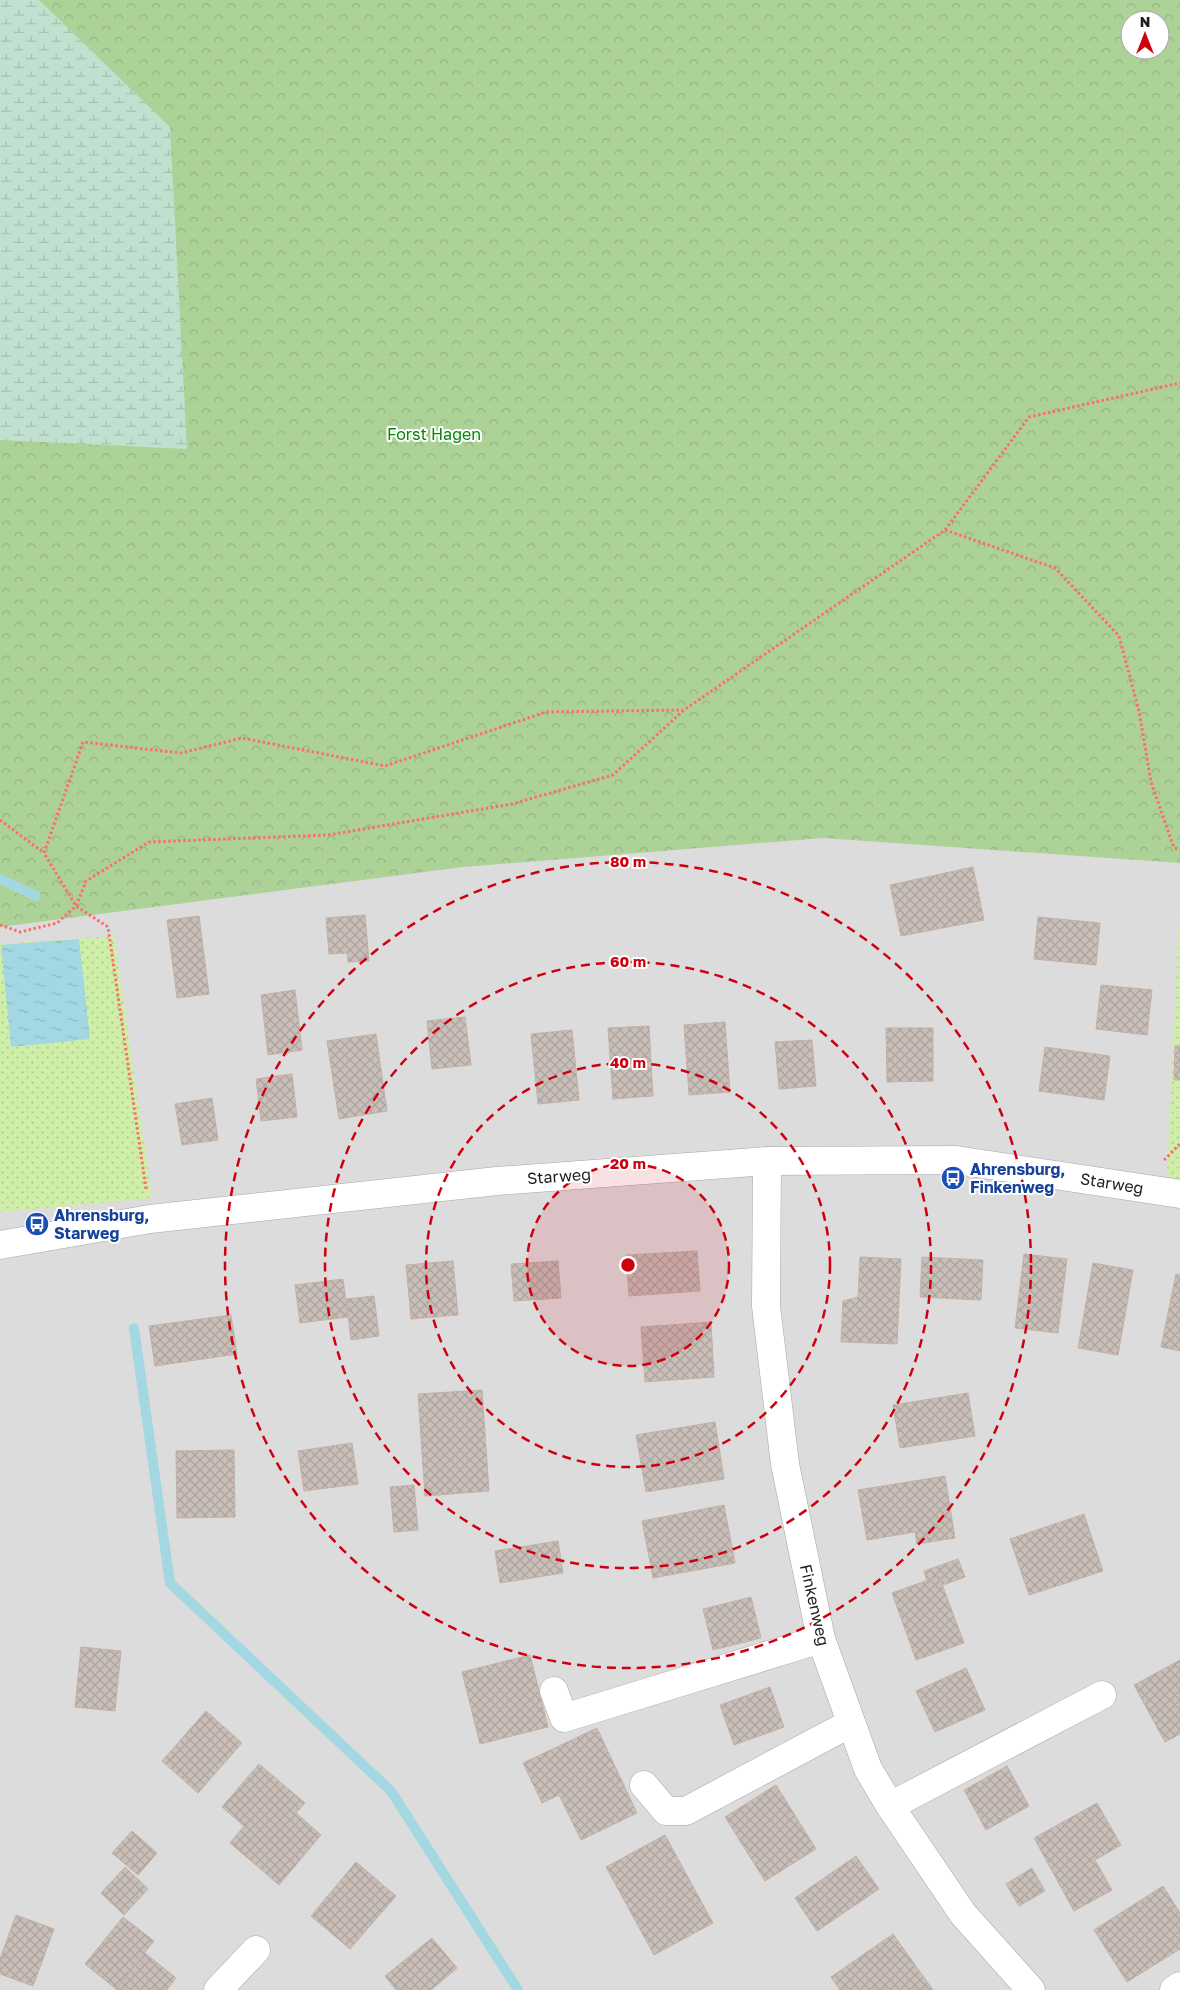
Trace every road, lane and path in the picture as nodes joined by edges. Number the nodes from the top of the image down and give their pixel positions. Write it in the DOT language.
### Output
graph roads {
  1 [pos="1180,384"];
  2 [pos="946,530"];
  3 [pos="684,710"];
  4 [pos="0,820"];
  5 [pos="1180,849"];
  6 [pos="44,853"];
  7 [pos="76,906"];
  8 [pos="0,925"];
  9 [pos="1180,1144"];
  10 [pos="767,1161"];
  11 [pos="1162,1162"];
  12 [pos="1180,1194"];
  13 [pos="150,1219"];
  14 [pos="0,1245"];
  15 [pos="821,1639"];
  16 [pos="554,1691"];
  17 [pos="1102,1694"];
  18 [pos="851,1723"];
  19 [pos="644,1785"];
  20 [pos="890,1806"];
  21 [pos="256,1950"];
  22 [pos="1180,1986"];
  23 [pos="218,1990"];
  24 [pos="1031,1990"];
  25 [pos="1174,1990"];
  1 -- 2 [label="path"];
  2 -- 3 [label="path"];
  2 -- 5 [label="path"];
  3 -- 6 [label="path"];
  3 -- 7 [label="path"];
  4 -- 6 [label="path"];
  6 -- 7 [label="path"];
  7 -- 8 [label="path"];
  7 -- 13 [label="path"];
  9 -- 11 [label="path"];
  10 -- 12 [label="street, Starweg"];
  10 -- 13 [label="street, Starweg"];
  10 -- 15 [label="street, Finkenweg"];
  13 -- 14 [label="street, Starweg"];
  15 -- 16 [label="street"];
  15 -- 18 [label="street, Finkenweg"];
  17 -- 20 [label="street"];
  18 -- 19 [label="street"];
  18 -- 20 [label="street, Finkenweg"];
  20 -- 24 [label="street, Finkenweg"];
  21 -- 23 [label="street"];
  22 -- 25 [label="street"];
}
